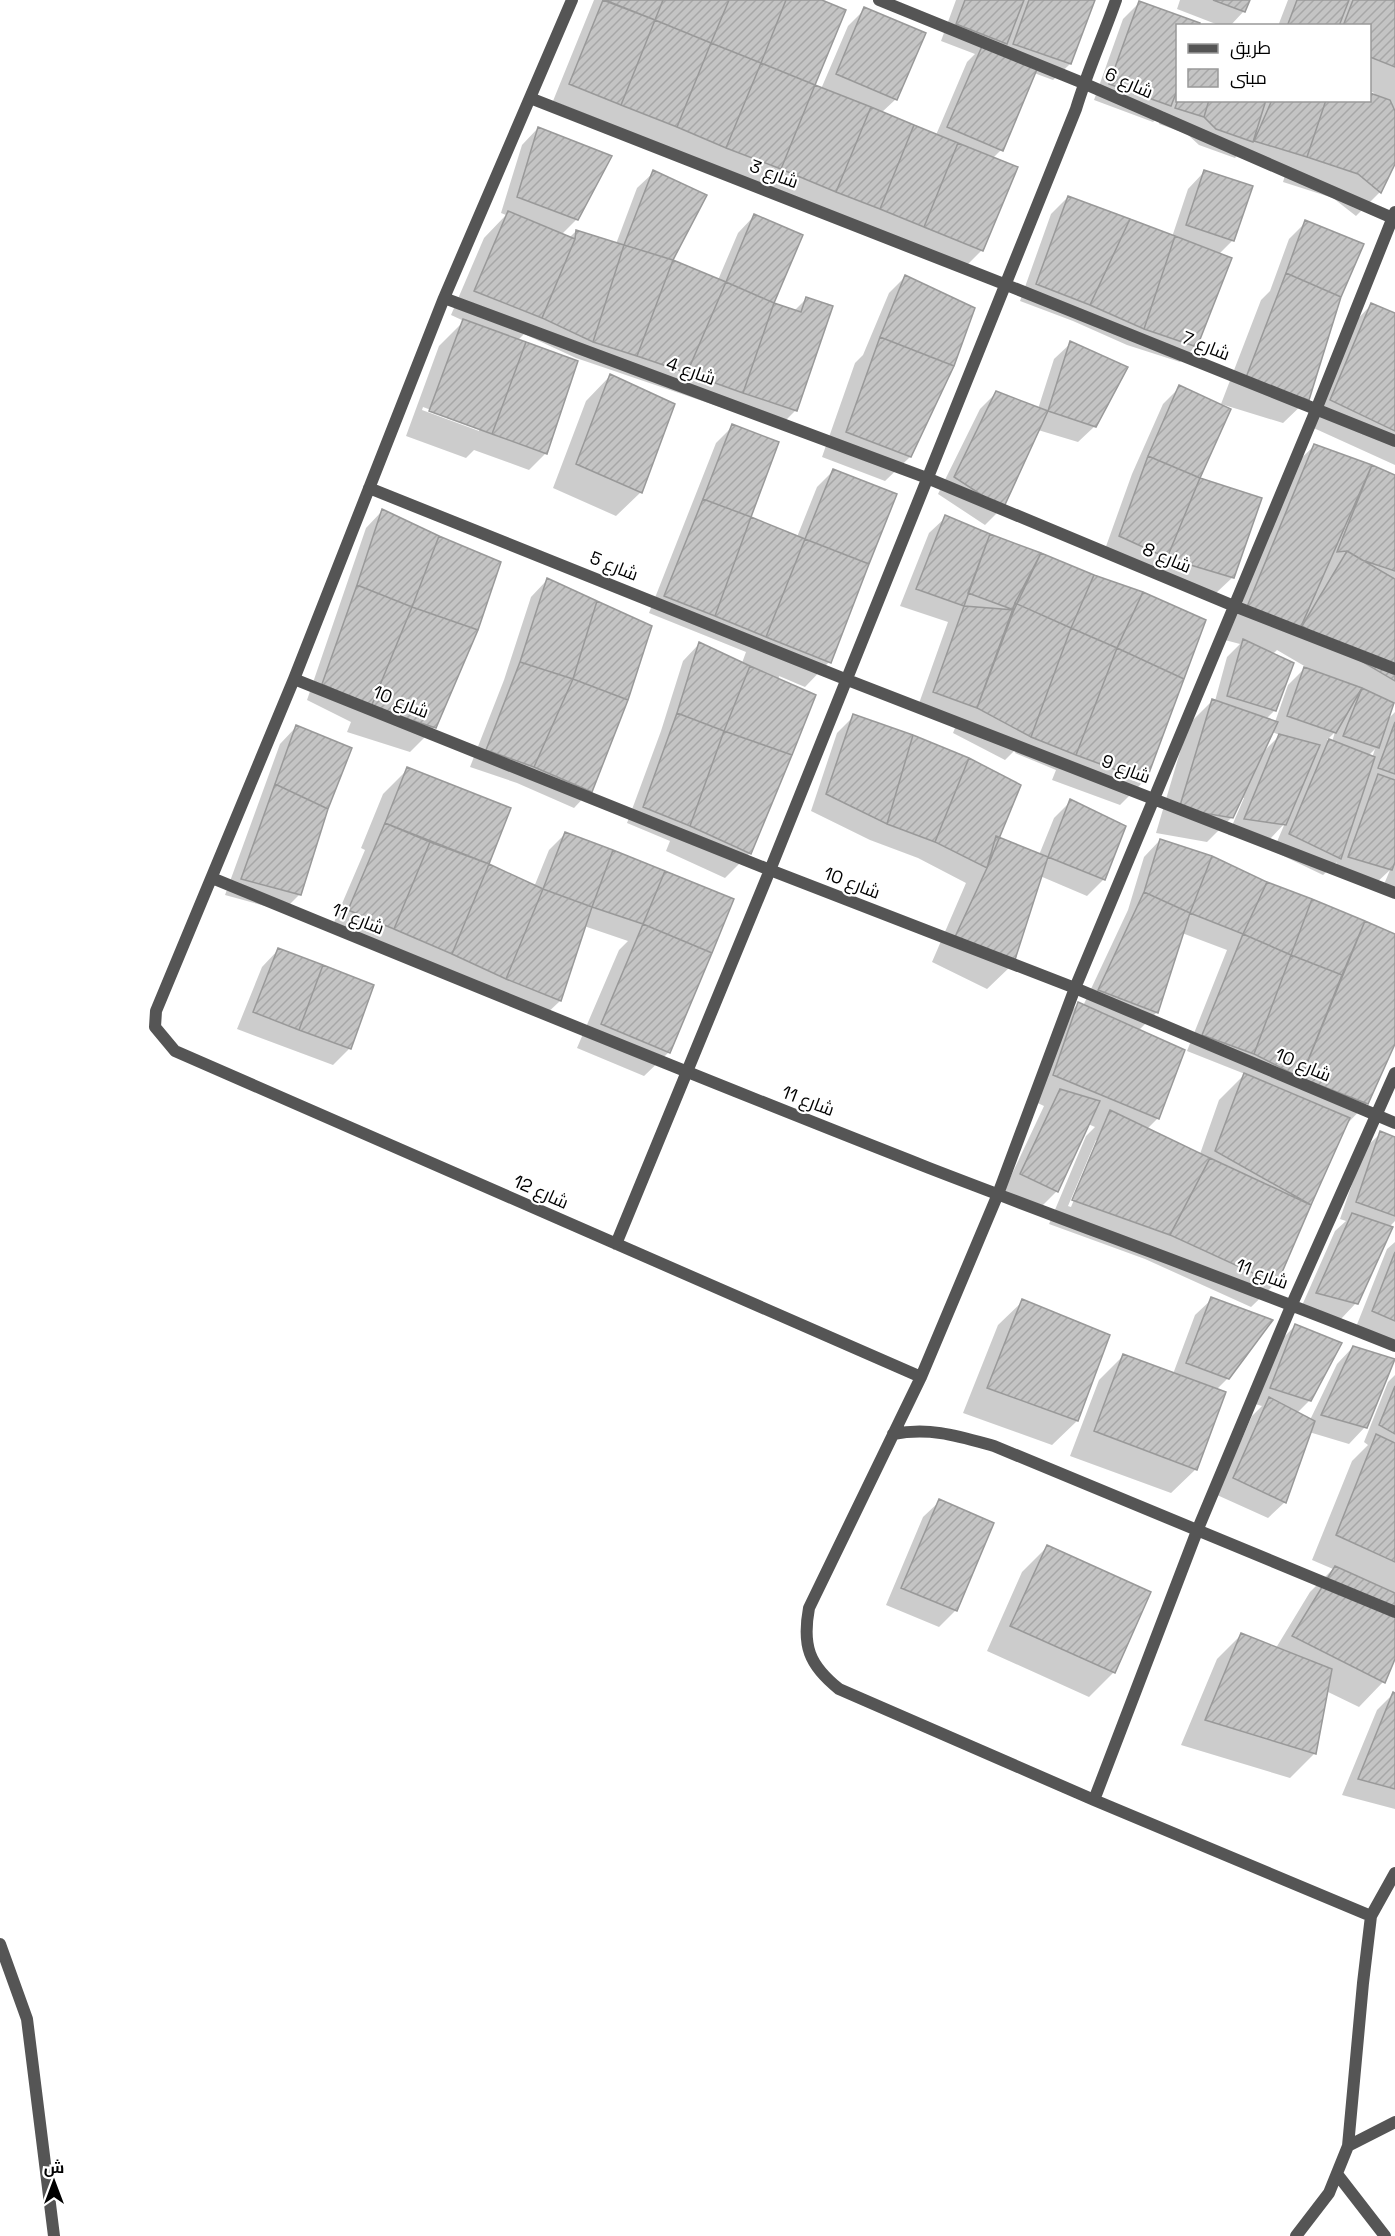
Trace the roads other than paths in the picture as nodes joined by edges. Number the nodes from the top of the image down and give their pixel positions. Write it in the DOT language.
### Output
graph roads {
  1 [pos="572,0"];
  2 [pos="879,0"];
  3 [pos="1116,0"];
  4 [pos="1083,83"];
  5 [pos="530,98"];
  6 [pos="1394,216"];
  7 [pos="1004,284"];
  8 [pos="444,298"];
  9 [pos="1316,410"];
  10 [pos="1395,441"];
  11 [pos="927,478"];
  12 [pos="369,488"];
  13 [pos="1234,606"];
  14 [pos="1395,669"];
  15 [pos="294,679"];
  16 [pos="845,679"];
  17 [pos="1154,799"];
  18 [pos="770,870"];
  19 [pos="212,878"];
  20 [pos="1395,893"];
  21 [pos="1075,988"];
  22 [pos="686,1073"];
  23 [pos="1395,1073"];
  24 [pos="1376,1116"];
  25 [pos="1395,1124"];
  26 [pos="998,1194"];
  27 [pos="616,1244"];
  28 [pos="1292,1304"];
  29 [pos="1395,1347"];
  30 [pos="921,1377"];
  31 [pos="893,1434"];
  32 [pos="1197,1530"];
  33 [pos="1395,1612"];
  34 [pos="1095,1800"];
  35 [pos="1395,1873"];
  36 [pos="1371,1916"];
  37 [pos="0,1944"];
  38 [pos="1395,2122"];
  39 [pos="1348,2146"];
  40 [pos="1337,2174"];
  41 [pos="54,2236"];
  42 [pos="1296,2236"];
  43 [pos="1385,2236"];
  1 -- 5 [label="street"];
  2 -- 4 [label="street, شارع 6"];
  3 -- 4 [label="street"];
  4 -- 6 [label="street, شارع 6"];
  4 -- 7 [label="street"];
  5 -- 7 [label="street, شارع 3"];
  5 -- 8 [label="street"];
  6 -- 9 [label="street"];
  7 -- 9 [label="street, شارع 7"];
  7 -- 11 [label="street"];
  8 -- 11 [label="street, شارع 4"];
  8 -- 12 [label="street"];
  9 -- 10 [label="street, شارع 7"];
  9 -- 13 [label="street"];
  11 -- 13 [label="street, شارع 8"];
  11 -- 16 [label="street"];
  12 -- 15 [label="street"];
  12 -- 16 [label="street, شارع 5"];
  13 -- 14 [label="street, شارع 8"];
  13 -- 17 [label="street"];
  15 -- 18 [label="street, شارع 10"];
  15 -- 19 [label="street"];
  16 -- 17 [label="street, شارع 9"];
  16 -- 18 [label="street"];
  17 -- 20 [label="street, شارع 9"];
  17 -- 21 [label="street"];
  18 -- 21 [label="street, شارع 10"];
  18 -- 22 [label="street"];
  19 -- 22 [label="street, شارع 11"];
  19 -- 27 [label="street, شارع 12"];
  21 -- 24 [label="street, شارع 10"];
  21 -- 26 [label="street"];
  22 -- 26 [label="street, شارع 11"];
  22 -- 27 [label="street"];
  23 -- 24 [label="street"];
  24 -- 25 [label="street, شارع 10"];
  24 -- 28 [label="street"];
  26 -- 28 [label="street, شارع 11"];
  26 -- 30 [label="street"];
  27 -- 30 [label="street, شارع 12"];
  28 -- 29 [label="street, شارع 11"];
  28 -- 32 [label="street"];
  30 -- 31 [label="street"];
  31 -- 32 [label="street"];
  31 -- 34 [label="street"];
  32 -- 33 [label="street"];
  32 -- 34 [label="street"];
  34 -- 36 [label="street"];
  35 -- 36 [label="street"];
  36 -- 39 [label="street"];
  37 -- 41 [label="street"];
  38 -- 39 [label="street"];
  39 -- 40 [label="street"];
  40 -- 42 [label="street"];
  40 -- 43 [label="street"];
}
